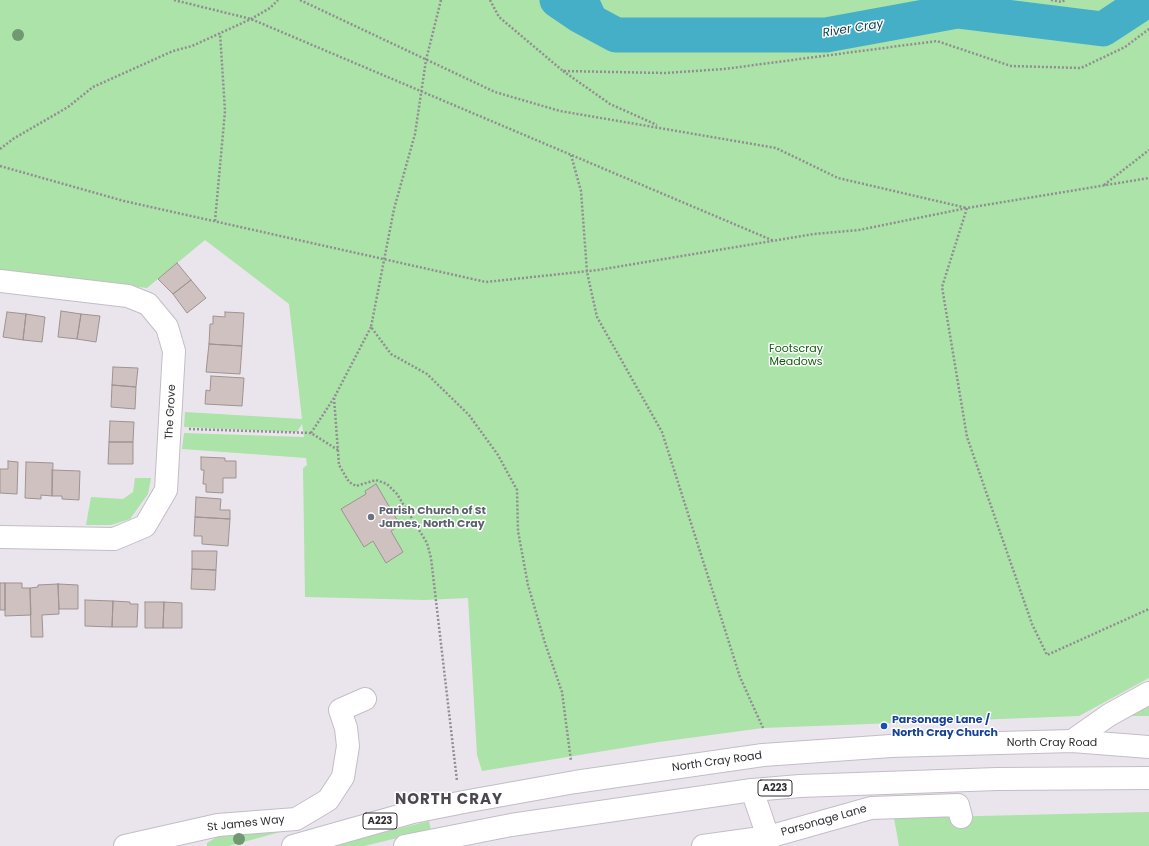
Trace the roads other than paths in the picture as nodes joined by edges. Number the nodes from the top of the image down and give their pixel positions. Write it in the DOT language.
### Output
graph roads {
  1 [pos="0,281"];
  2 [pos="0,537"];
  3 [pos="1149,693"];
  4 [pos="365,699"];
  5 [pos="1072,741"];
  6 [pos="1149,747"];
  7 [pos="1149,778"];
  8 [pos="752,790"];
  9 [pos="961,817"];
  10 [pos="768,842"];
  11 [pos="125,846"];
  12 [pos="293,846"];
  13 [pos="406,846"];
  14 [pos="703,846"];
  1 -- 2 [label="main road, The Grove"];
  3 -- 5 [label="main road"];
  4 -- 11 [label="main road, St James Way"];
  5 -- 6 [label="main road, North Cray Road / A223"];
  5 -- 12 [label="main road, North Cray Road / A223"];
  7 -- 8 [label="main road, A223"];
  8 -- 10 [label="main road"];
  8 -- 13 [label="main road, A223"];
  9 -- 10 [label="main road, Parsonage Lane"];
  10 -- 14 [label="main road, Parsonage Lane"];
}
